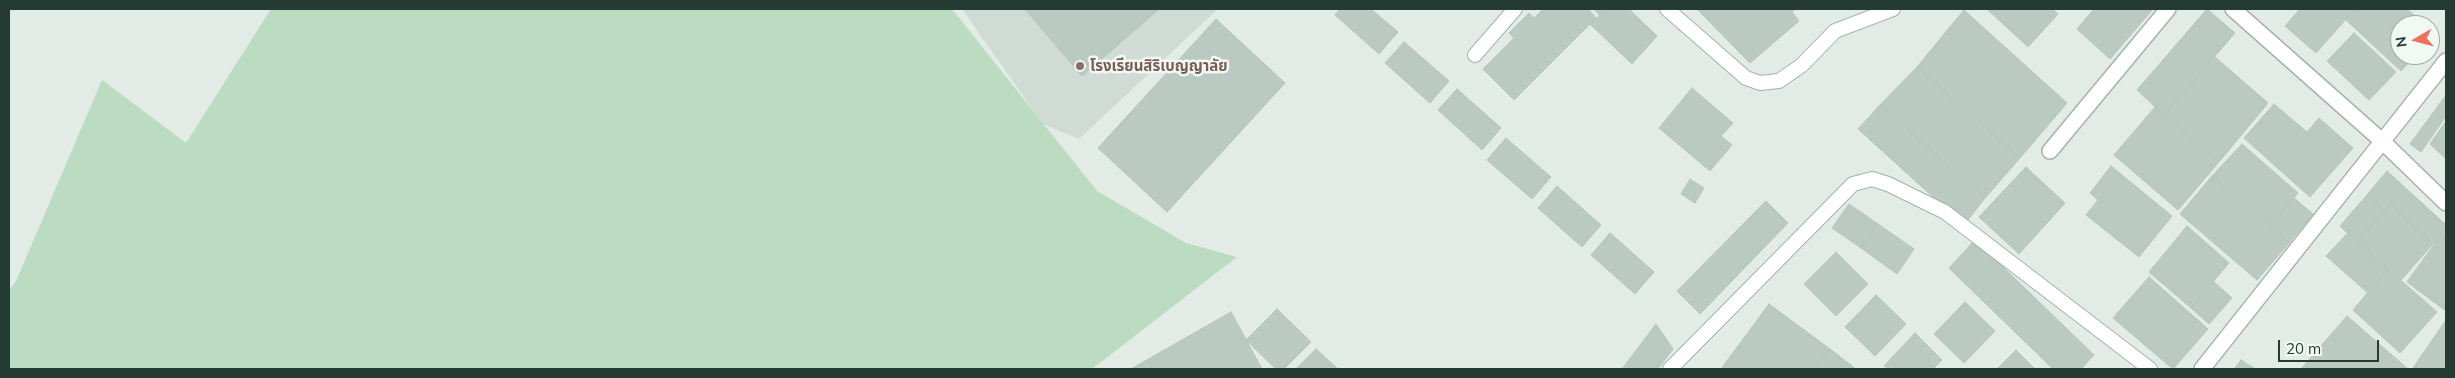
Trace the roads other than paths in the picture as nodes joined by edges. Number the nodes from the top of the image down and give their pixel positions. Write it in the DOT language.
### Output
graph roads {
  1 [pos="1515,9"];
  2 [pos="1667,9"];
  3 [pos="1893,9"];
  4 [pos="2168,9"];
  5 [pos="2233,9"];
  6 [pos="1475,55"];
  7 [pos="2446,60"];
  8 [pos="2382,141"];
  9 [pos="2050,151"];
  10 [pos="2446,203"];
  11 [pos="1670,369"];
  12 [pos="2150,369"];
  13 [pos="2202,369"];
  1 -- 6 [label="lane"];
  2 -- 3 [label="lane"];
  4 -- 9 [label="street"];
  5 -- 8 [label="street"];
  7 -- 8 [label="street"];
  8 -- 10 [label="street"];
  8 -- 13 [label="street"];
  11 -- 12 [label="lane"];
}
